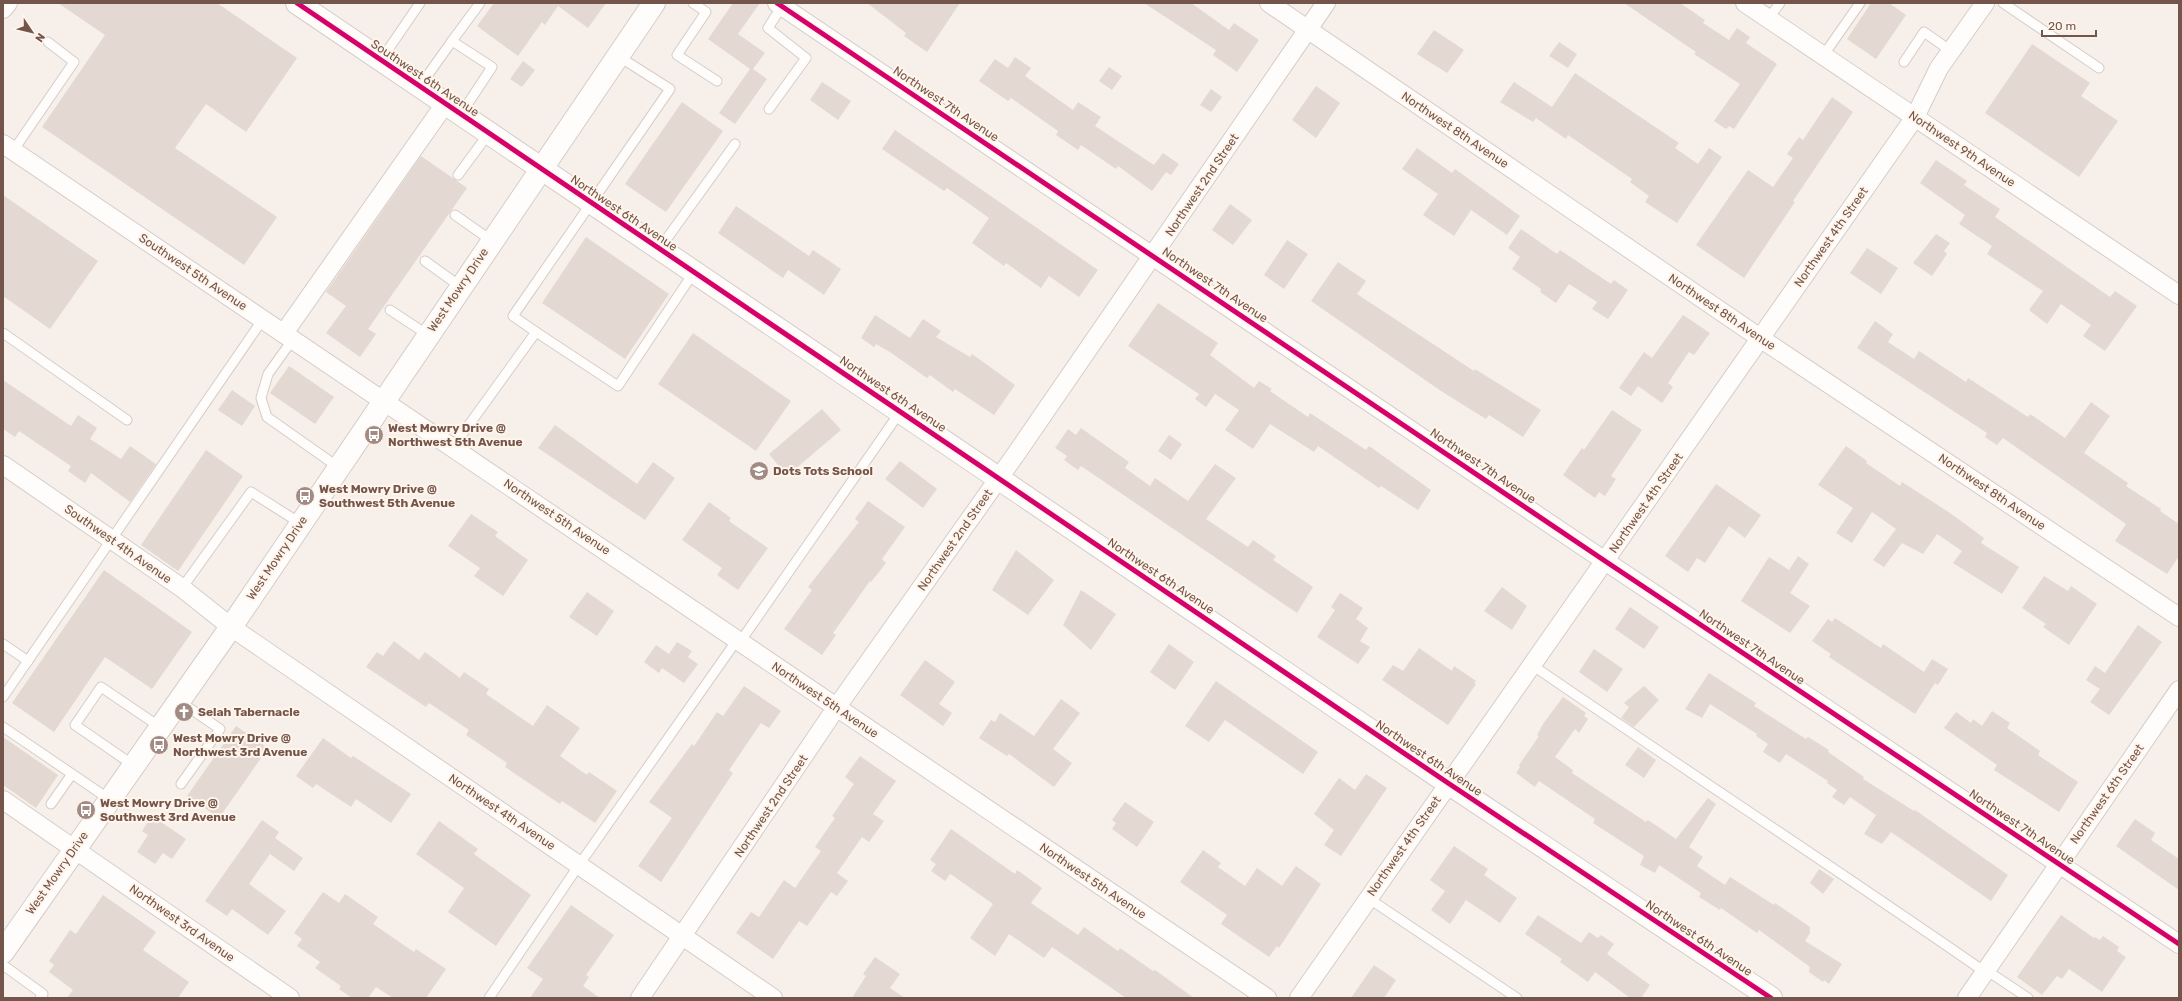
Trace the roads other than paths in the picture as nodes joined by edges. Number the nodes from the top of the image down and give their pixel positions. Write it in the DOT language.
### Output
graph roads {
  1 [pos="8,3"];
  2 [pos="297,3"];
  3 [pos="420,3"];
  4 [pos="480,3"];
  5 [pos="654,3"];
  6 [pos="693,3"];
  7 [pos="1269,3"];
  8 [pos="1326,3"];
  9 [pos="1745,3"];
  10 [pos="1780,3"];
  11 [pos="1860,3"];
  12 [pos="1985,3"];
  13 [pos="2003,3"];
  14 [pos="780,5"];
  15 [pos="3,10"];
  16 [pos="1768,19"];
  17 [pos="1308,29"];
  18 [pos="452,41"];
  19 [pos="48,42"];
  20 [pos="1951,51"];
  21 [pos="618,56"];
  22 [pos="1823,56"];
  23 [pos="381,60"];
  24 [pos="1904,62"];
  25 [pos="2099,68"];
  26 [pos="717,81"];
  27 [pos="420,86"];
  28 [pos="453,109"];
  29 [pos="769,109"];
  30 [pos="1915,117"];
  31 [pos="489,133"];
  32 [pos="735,144"];
  33 [pos="8,148"];
  34 [pos="541,169"];
  35 [pos="458,175"];
  36 [pos="592,203"];
  37 [pos="455,215"];
  38 [pos="492,241"];
  39 [pos="659,249"];
  40 [pos="1153,255"];
  41 [pos="425,261"];
  42 [pos="694,272"];
  43 [pos="460,287"];
  44 [pos="2179,295"];
  45 [pos="390,310"];
  46 [pos="263,319"];
  47 [pos="536,332"];
  48 [pos="3,333"];
  49 [pos="428,335"];
  50 [pos="289,336"];
  51 [pos="1760,338"];
  52 [pos="383,400"];
  53 [pos="901,412"];
  54 [pos="127,420"];
  55 [pos="452,447"];
  56 [pos="3,465"];
  57 [pos="338,467"];
  58 [pos="999,478"];
  59 [pos="300,523"];
  60 [pos="111,539"];
  61 [pos="1605,561"];
  62 [pos="182,588"];
  63 [pos="2179,617"];
  64 [pos="231,626"];
  65 [pos="738,641"];
  66 [pos="3,644"];
  67 [pos="28,661"];
  68 [pos="1532,665"];
  69 [pos="2179,690"];
  70 [pos="3,697"];
  71 [pos="179,700"];
  72 [pos="836,708"];
  73 [pos="3,727"];
  74 [pos="160,727"];
  75 [pos="133,765"];
  76 [pos="72,774"];
  77 [pos="1448,783"];
  78 [pos="181,784"];
  79 [pos="109,799"];
  80 [pos="3,800"];
  81 [pos="51,804"];
  82 [pos="75,848"];
  83 [pos="2059,863"];
  84 [pos="579,865"];
  85 [pos="1368,898"];
  86 [pos="682,937"];
  87 [pos="2179,944"];
  88 [pos="3,952"];
  89 [pos="3,966"];
  90 [pos="1986,971"];
  91 [pos="40,998"];
  92 [pos="290,998"];
  93 [pos="489,998"];
  94 [pos="640,998"];
  95 [pos="773,998"];
  96 [pos="1267,998"];
  97 [pos="1299,998"];
  98 [pos="1517,998"];
  99 [pos="1771,998"];
  100 [pos="1967,998"];
  101 [pos="2028,998"];
  1 -- 15 [label="street"];
  2 -- 23 [label="street, Southwest 6th Avenue"];
  3 -- 23 [label="lane"];
  4 -- 18 [label="lane"];
  5 -- 21 [label="street, West Mowry Drive"];
  6 -- 26 [label="lane"];
  7 -- 17 [label="street, Northwest 8th Avenue"];
  8 -- 17 [label="street, Northwest 2nd Street"];
  9 -- 16 [label="street, Northwest 9th Avenue"];
  10 -- 16 [label="lane"];
  11 -- 22 [label="lane"];
  12 -- 20 [label="street, Northwest 4th Street"];
  13 -- 25 [label="lane"];
  14 -- 29 [label="lane"];
  14 -- 40 [label="street, Northwest 7th Avenue"];
  16 -- 22 [label="street, Northwest 9th Avenue"];
  17 -- 40 [label="street, Northwest 2nd Street"];
  17 -- 51 [label="street, Northwest 8th Avenue"];
  18 -- 27 [label="lane"];
  18 -- 28 [label="lane"];
  19 -- 33 [label="lane"];
  20 -- 24 [label="lane"];
  20 -- 30 [label="street, Northwest 4th Street"];
  21 -- 34 [label="street, West Mowry Drive"];
  21 -- 36 [label="lane"];
  22 -- 30 [label="street, Northwest 9th Avenue"];
  23 -- 27 [label="street, Southwest 6th Avenue"];
  27 -- 28 [label="street, Southwest 6th Avenue"];
  28 -- 31 [label="street, Southwest 6th Avenue"];
  28 -- 50 [label="street"];
  30 -- 44 [label="street, Northwest 9th Avenue"];
  30 -- 51 [label="street, Northwest 4th Street"];
  31 -- 34 [label="street, Southwest 6th Avenue"];
  31 -- 35 [label="lane"];
  32 -- 39 [label="lane"];
  33 -- 46 [label="street, Southwest 5th Avenue"];
  34 -- 36 [label="street, Northwest 6th Avenue"];
  34 -- 38 [label="street, West Mowry Drive"];
  36 -- 39 [label="street, Northwest 6th Avenue"];
  36 -- 47 [label="lane"];
  37 -- 38 [label="lane"];
  38 -- 43 [label="street, West Mowry Drive"];
  39 -- 42 [label="street, Northwest 6th Avenue"];
  40 -- 58 [label="street, Northwest 2nd Street"];
  40 -- 61 [label="street, Northwest 7th Avenue"];
  41 -- 43 [label="lane"];
  42 -- 47 [label="lane"];
  42 -- 53 [label="street, Northwest 6th Avenue"];
  43 -- 49 [label="street, West Mowry Drive"];
  45 -- 49 [label="lane"];
  46 -- 50 [label="street, Southwest 5th Avenue"];
  46 -- 60 [label="lane"];
  47 -- 55 [label="lane"];
  48 -- 54 [label="lane"];
  49 -- 52 [label="street, West Mowry Drive"];
  50 -- 52 [label="street, Southwest 5th Avenue"];
  50 -- 57 [label="lane"];
  51 -- 61 [label="street, Northwest 4th Street"];
  51 -- 63 [label="street, Northwest 8th Avenue"];
  52 -- 55 [label="street, Northwest 5th Avenue"];
  52 -- 57 [label="street, West Mowry Drive"];
  53 -- 58 [label="street, Northwest 6th Avenue"];
  53 -- 65 [label="lane"];
  55 -- 65 [label="street, Northwest 5th Avenue"];
  56 -- 60 [label="street, Southwest 4th Avenue"];
  57 -- 59 [label="street, West Mowry Drive"];
  58 -- 72 [label="street, Northwest 2nd Street"];
  58 -- 77 [label="street, Northwest 6th Avenue"];
  59 -- 62 [label="lane"];
  59 -- 64 [label="street, West Mowry Drive"];
  60 -- 62 [label="street, Southwest 4th Avenue"];
  60 -- 67 [label="lane"];
  61 -- 68 [label="street, Northwest 4th Street"];
  61 -- 83 [label="street, Northwest 7th Avenue"];
  62 -- 64 [label="street, Southwest 4th Avenue"];
  64 -- 71 [label="street, West Mowry Drive"];
  64 -- 84 [label="street, Northwest 4th Avenue"];
  65 -- 72 [label="street, Northwest 5th Avenue"];
  65 -- 84 [label="lane"];
  66 -- 67 [label="lane"];
  67 -- 70 [label="lane"];
  68 -- 77 [label="street, Northwest 4th Street"];
  68 -- 90 [label="lane"];
  69 -- 83 [label="street, Northwest 6th Street"];
  71 -- 74 [label="street, West Mowry Drive"];
  71 -- 78 [label="lane"];
  72 -- 86 [label="street, Northwest 2nd Street"];
  72 -- 96 [label="street, Northwest 5th Avenue"];
  73 -- 76 [label="lane"];
  74 -- 75 [label="street, West Mowry Drive"];
  74 -- 75 [label="lane"];
  75 -- 79 [label="street, West Mowry Drive"];
  76 -- 79 [label="lane"];
  76 -- 81 [label="lane"];
  77 -- 85 [label="street, Northwest 4th Street"];
  77 -- 99 [label="street, Northwest 6th Avenue"];
  79 -- 82 [label="street, West Mowry Drive"];
  80 -- 82 [label="street, Northwest 3rd Avenue"];
  82 -- 88 [label="street, West Mowry Drive"];
  82 -- 92 [label="street, Northwest 3rd Avenue"];
  83 -- 87 [label="street, Northwest 7th Avenue"];
  83 -- 90 [label="street, Northwest 6th Street"];
  84 -- 86 [label="street, Northwest 4th Avenue"];
  84 -- 93 [label="lane"];
  85 -- 97 [label="street, Northwest 4th Street"];
  85 -- 98 [label="lane"];
  86 -- 94 [label="street, Northwest 2nd Street"];
  86 -- 95 [label="street, Northwest 4th Avenue"];
  89 -- 91 [label="lane"];
  90 -- 100 [label="street, Northwest 6th Street"];
  90 -- 101 [label="lane"];
}
